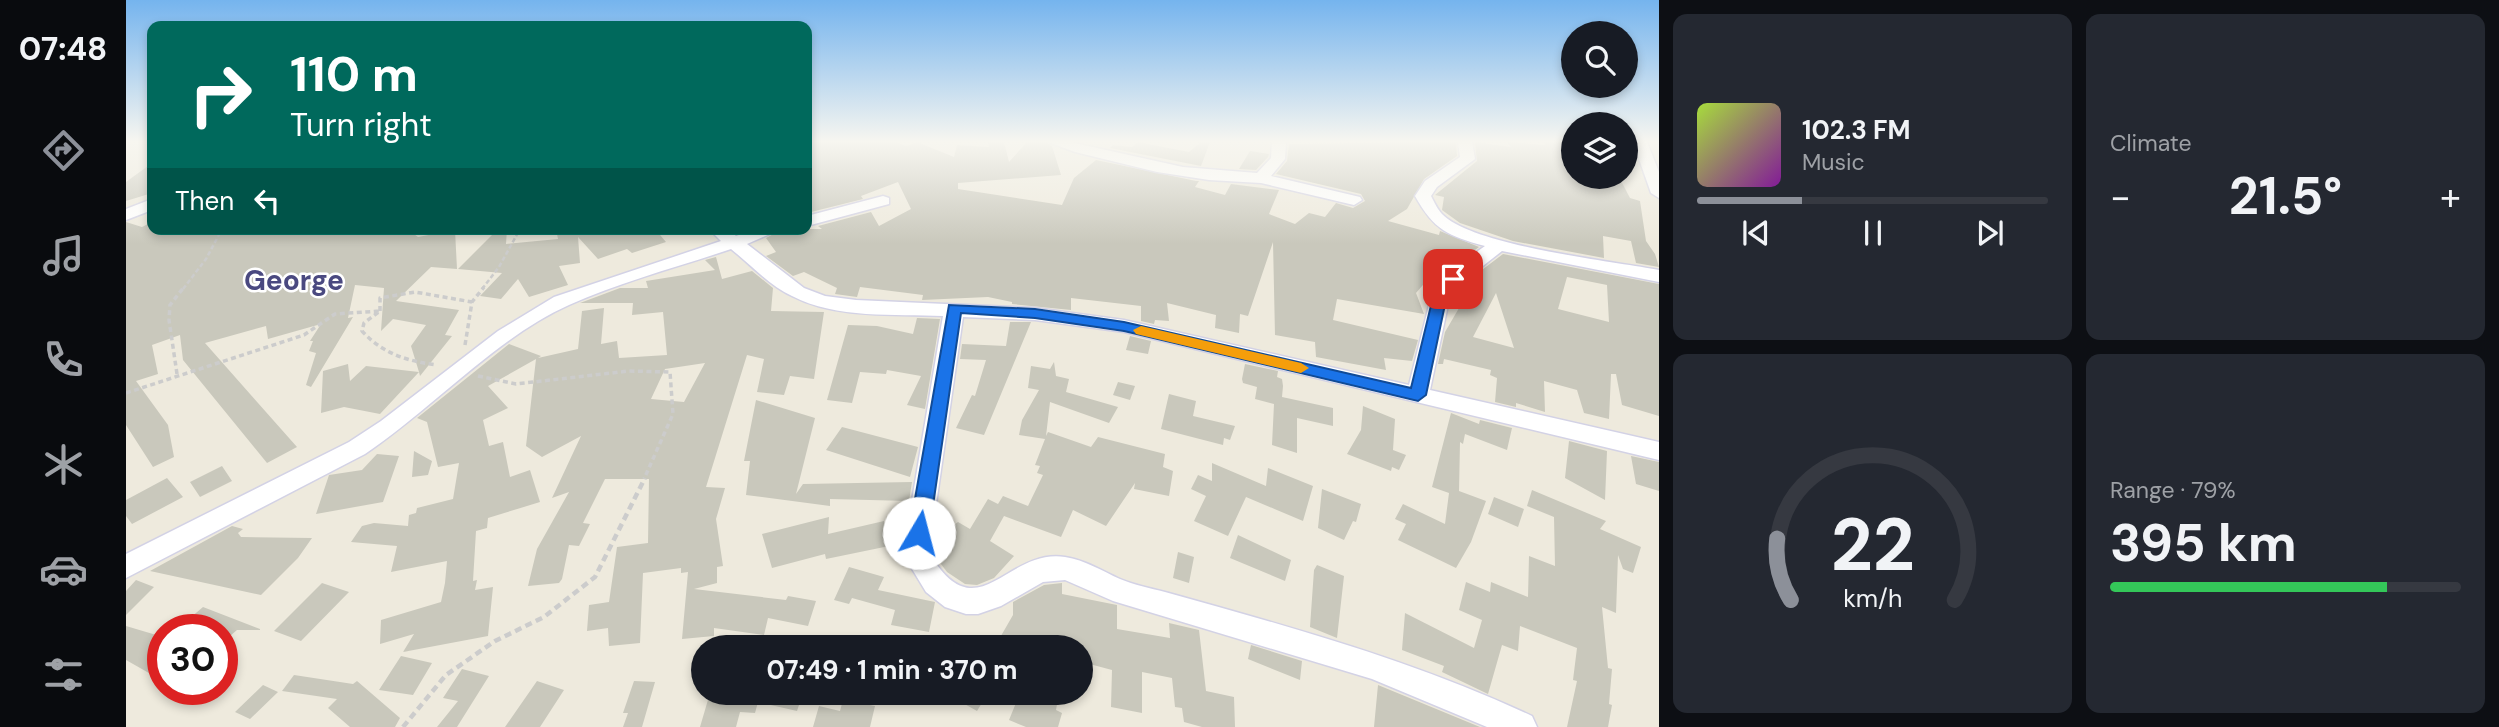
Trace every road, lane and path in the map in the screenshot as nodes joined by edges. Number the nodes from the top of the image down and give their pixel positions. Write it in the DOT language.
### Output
graph roads {
  1 [pos="1221,176"];
  2 [pos="1444,176"];
  3 [pos="1653,176"];
  4 [pos="1262,178"];
  5 [pos="1659,193"];
  6 [pos="1354,200"];
  7 [pos="883,201"];
  8 [pos="147,206"];
  9 [pos="126,215"];
  10 [pos="812,220"];
  11 [pos="219,235"];
  12 [pos="517,235"];
  13 [pos="727,235"];
  14 [pos="756,235"];
  15 [pos="737,242"];
  16 [pos="1499,245"];
  17 [pos="1659,276"];
  18 [pos="472,302"];
  19 [pos="954,309"];
  20 [pos="380,311"];
  21 [pos="456,363"];
  22 [pos="178,375"];
  23 [pos="126,393"];
  24 [pos="1418,395"];
  25 [pos="1659,452"];
  26 [pos="126,567"];
  27 [pos="403,727"];
  28 [pos="1521,727"];
  1 -- 4 [label="street"];
  2 -- 16 [label="street"];
  3 -- 5 [label="street"];
  4 -- 6 [label="street"];
  7 -- 10 [label="street"];
  8 -- 9 [label="street"];
  11 -- 22 [label="path"];
  12 -- 18 [label="path"];
  13 -- 15 [label="street"];
  14 -- 15 [label="street"];
  15 -- 19 [label="street"];
  15 -- 21 [label="street"];
  16 -- 17 [label="street"];
  16 -- 24 [label="street"];
  18 -- 20 [label="path"];
  18 -- 21 [label="path"];
  19 -- 24 [label="street"];
  19 -- 28 [label="street"];
  20 -- 21 [label="path"];
  20 -- 22 [label="path"];
  21 -- 26 [label="street"];
  21 -- 27 [label="path"];
  22 -- 23 [label="path"];
  24 -- 25 [label="street"];
}
